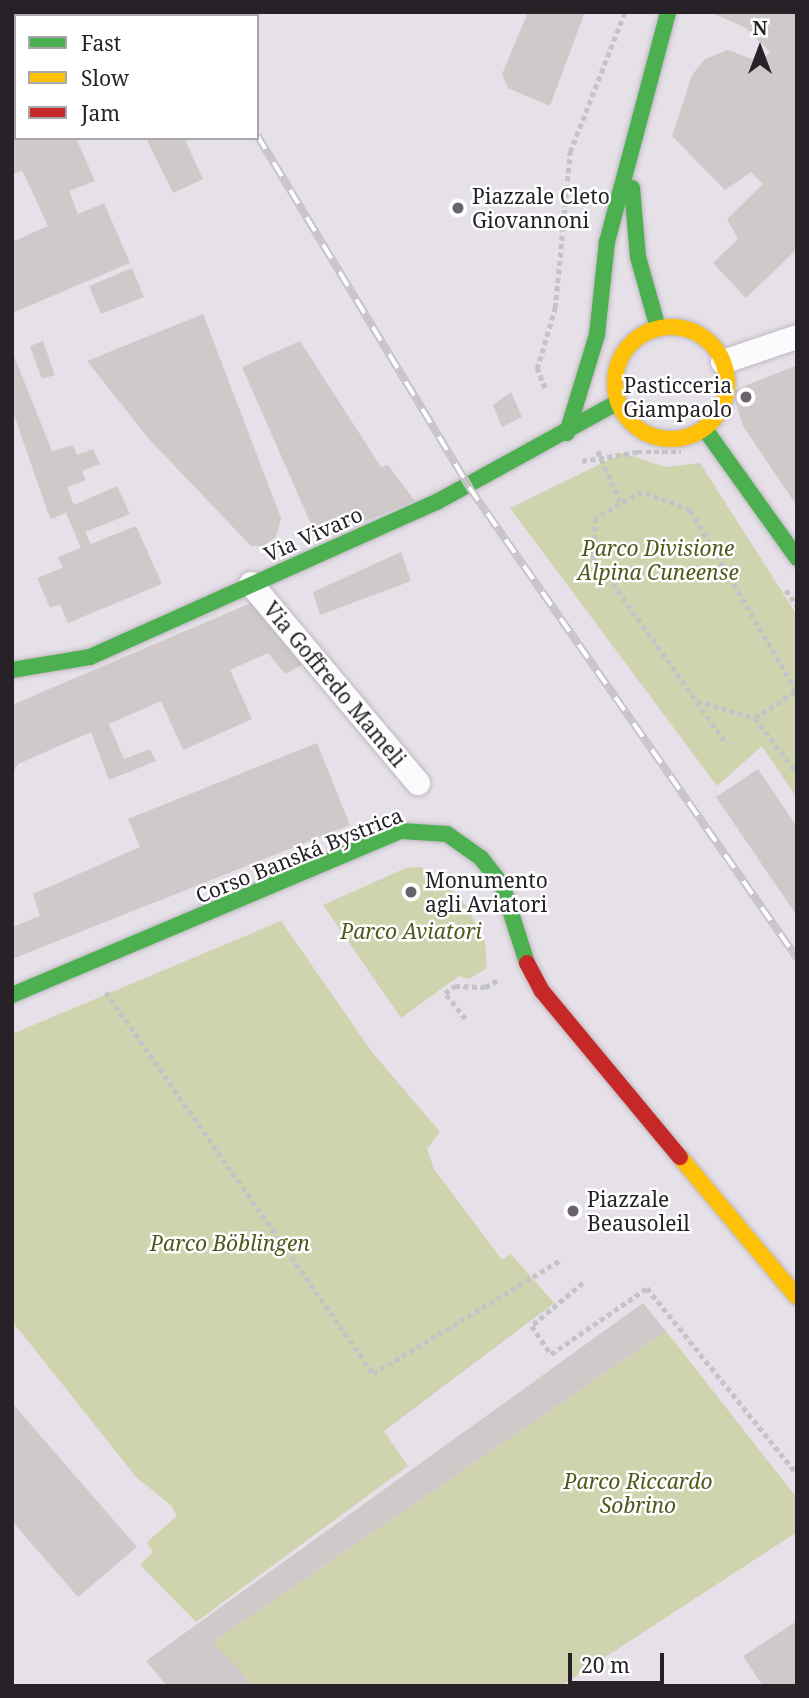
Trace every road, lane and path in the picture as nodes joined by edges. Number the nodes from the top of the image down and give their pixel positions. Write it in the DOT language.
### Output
graph roads {
  1 [pos="625,12"];
  2 [pos="668,12"];
  3 [pos="631,156"];
  4 [pos="658,328"];
  5 [pos="797,337"];
  6 [pos="723,362"];
  7 [pos="546,391"];
  8 [pos="618,402"];
  9 [pos="590,420"];
  10 [pos="704,428"];
  11 [pos="567,433"];
  12 [pos="690,455"];
  13 [pos="601,460"];
  14 [pos="584,465"];
  15 [pos="620,501"];
  16 [pos="797,558"];
  17 [pos="782,583"];
  18 [pos="251,584"];
  19 [pos="797,606"];
  20 [pos="12,670"];
  21 [pos="697,701"];
  22 [pos="755,718"];
  23 [pos="727,744"];
  24 [pos="797,773"];
  25 [pos="418,783"];
  26 [pos="525,961"];
  27 [pos="103,989"];
  28 [pos="12,995"];
  29 [pos="466,1019"];
  30 [pos="562,1259"];
  31 [pos="583,1283"];
  32 [pos="797,1297"];
  33 [pos="797,1474"];
  1 -- 7 [label="path"];
  2 -- 3 [label="main road"];
  3 -- 4 [label="main road"];
  3 -- 11 [label="main road"];
  4 -- 6 [label="main road"];
  4 -- 8 [label="main road"];
  5 -- 6 [label="street"];
  6 -- 10 [label="main road"];
  8 -- 9 [label="main road, Via Vivaro"];
  8 -- 10 [label="main road"];
  9 -- 11 [label="main road, Via Vivaro"];
  9 -- 13 [label="path"];
  10 -- 16 [label="main road"];
  11 -- 18 [label="main road, Via Vivaro"];
  12 -- 13 [label="path"];
  13 -- 14 [label="path"];
  13 -- 15 [label="path"];
  15 -- 21 [label="path"];
  15 -- 22 [label="path"];
  17 -- 19 [label="path"];
  18 -- 20 [label="main road, Via Vivaro"];
  18 -- 25 [label="street, Via Goffredo Mameli"];
  21 -- 22 [label="path"];
  21 -- 23 [label="path"];
  22 -- 24 [label="path"];
  26 -- 28 [label="main road, Corso Banská Bystrica"];
  26 -- 29 [label="path"];
  26 -- 32 [label="main road, Corso Banská Bystrica"];
  27 -- 30 [label="path"];
  31 -- 33 [label="path"];
}
